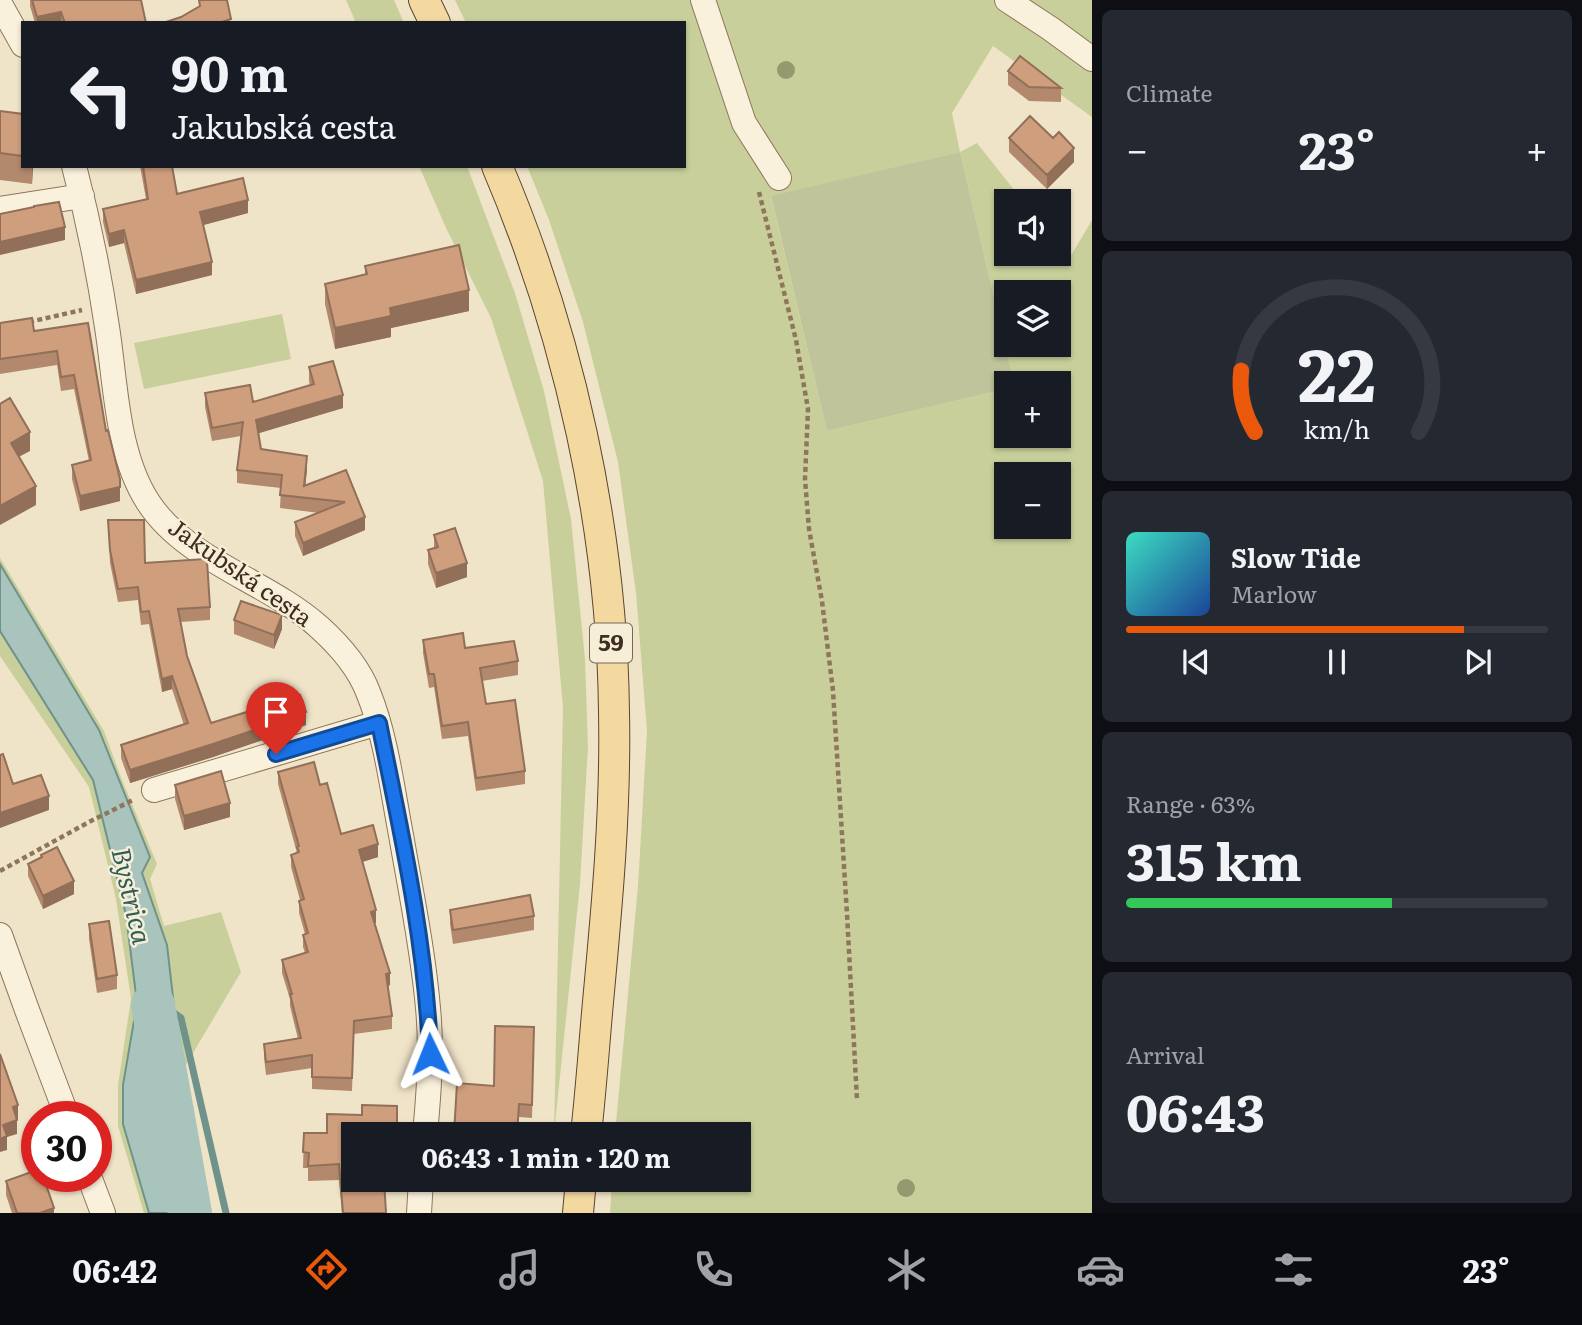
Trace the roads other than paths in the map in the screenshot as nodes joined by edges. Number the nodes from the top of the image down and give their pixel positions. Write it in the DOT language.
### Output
graph roads {
  1 [pos="424,0"];
  2 [pos="703,0"];
  3 [pos="1007,0"];
  4 [pos="0,4"];
  5 [pos="434,21"];
  6 [pos="21,41"];
  7 [pos="1092,59"];
  8 [pos="75,168"];
  9 [pos="498,168"];
  10 [pos="769,184"];
  11 [pos="82,196"];
  12 [pos="0,209"];
  13 [pos="379,723"];
  14 [pos="154,790"];
  15 [pos="0,935"];
  16 [pos="61,1101"];
  17 [pos="426,1122"];
  18 [pos="587,1122"];
  19 [pos="95,1192"];
  20 [pos="420,1192"];
  21 [pos="580,1192"];
  22 [pos="103,1213"];
  23 [pos="419,1213"];
  24 [pos="578,1213"];
  1 -- 5 [label="main road"];
  2 -- 10 [label="street"];
  3 -- 7 [label="street"];
  4 -- 6 [label="street"];
  8 -- 11 [label="street, Jakubská cesta"];
  9 -- 18 [label="main road, 59"];
  11 -- 12 [label="street"];
  11 -- 13 [label="street, Jakubská cesta"];
  13 -- 14 [label="street"];
  13 -- 17 [label="street, Jakubská cesta"];
  15 -- 16 [label="street"];
  19 -- 22 [label="street"];
  20 -- 23 [label="street"];
  21 -- 24 [label="main road"];
}
